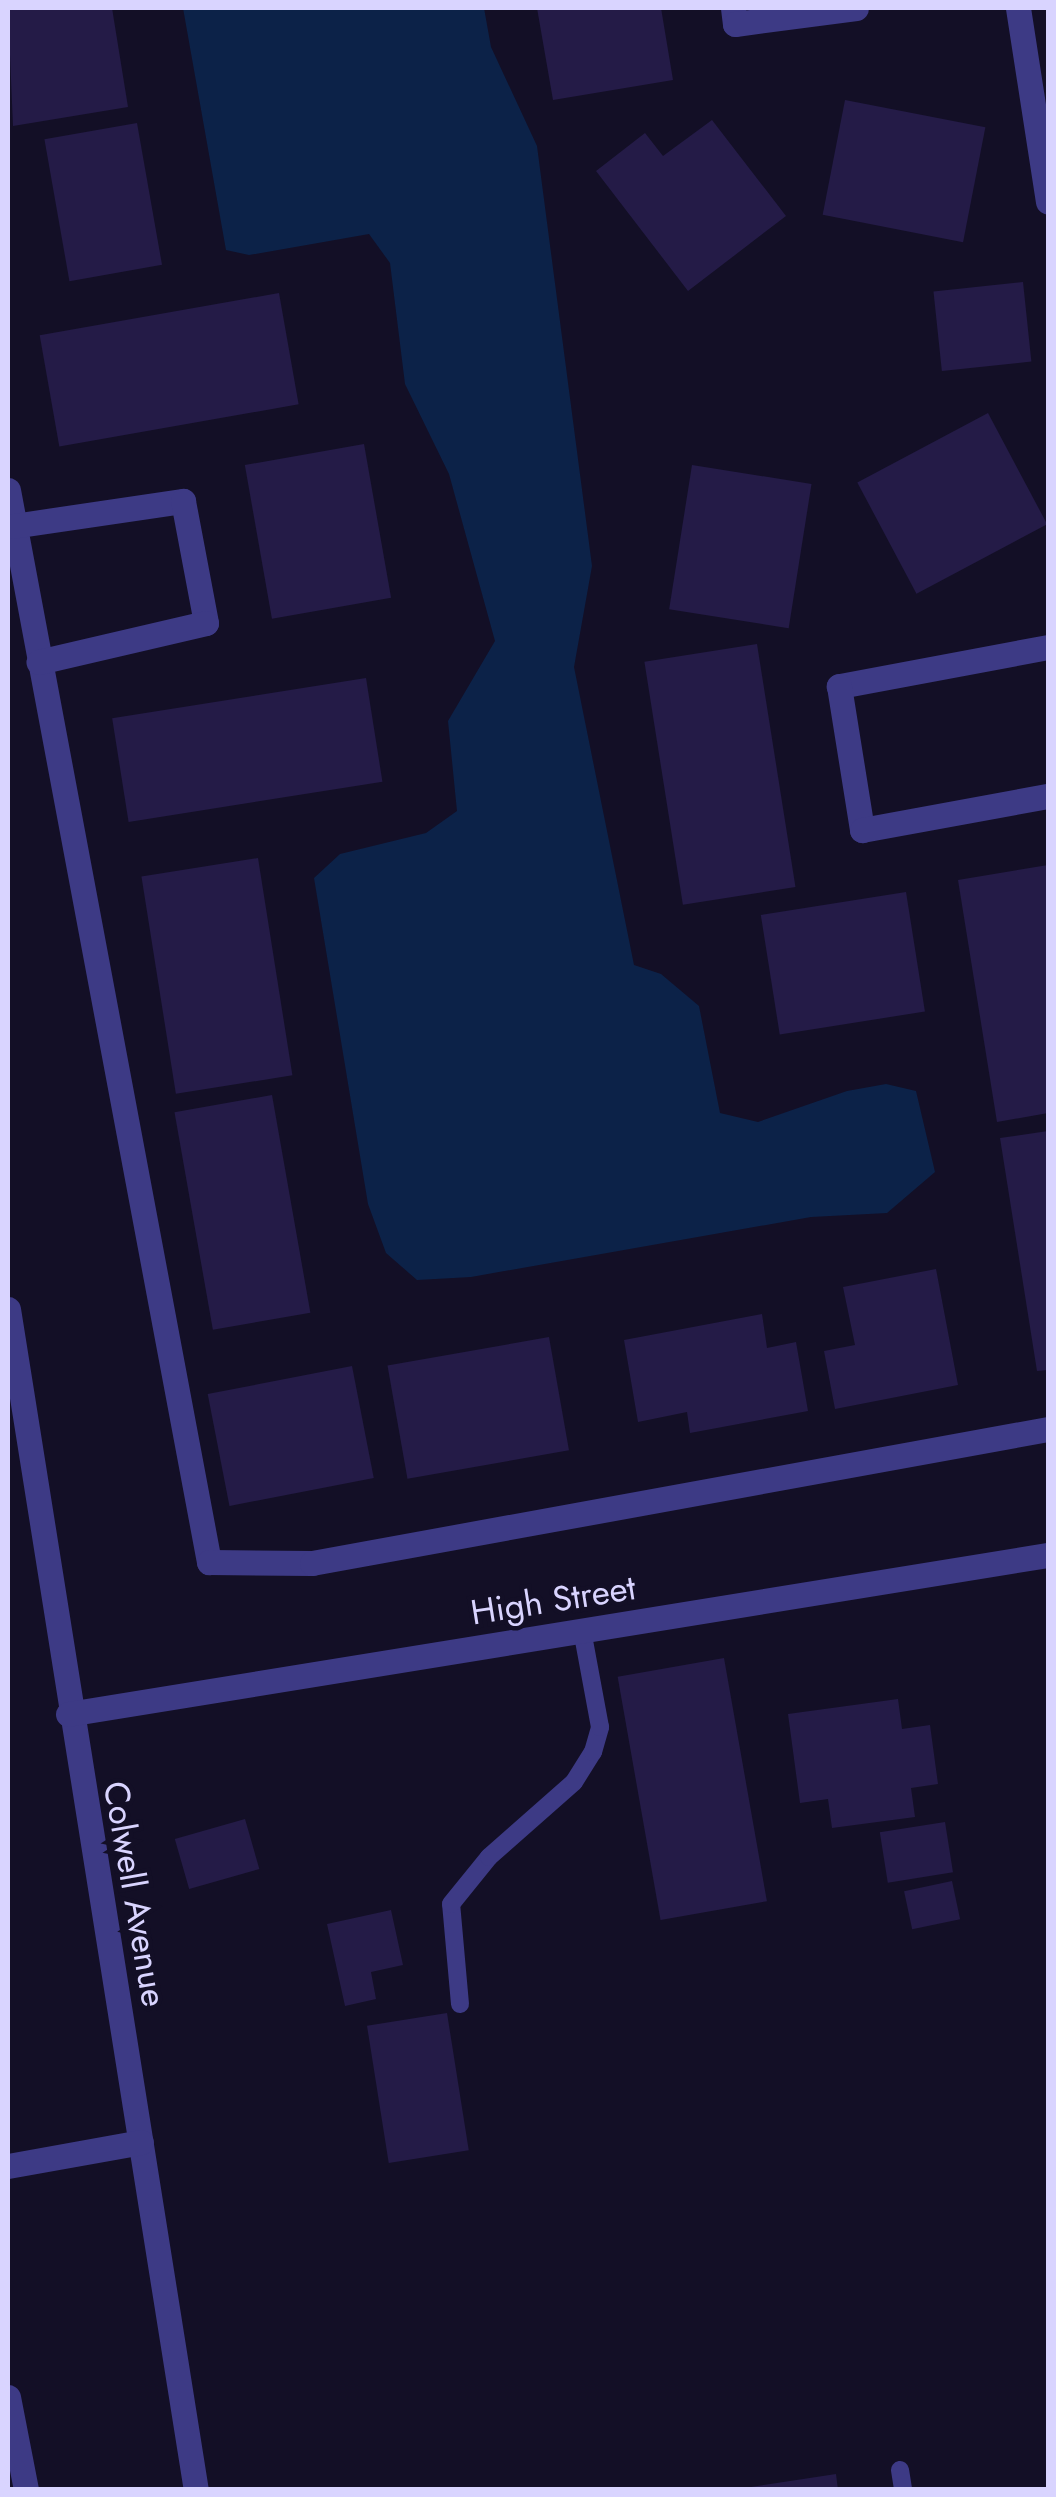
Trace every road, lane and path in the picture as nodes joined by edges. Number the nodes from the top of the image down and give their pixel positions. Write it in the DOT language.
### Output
graph roads {
  1 [pos="732,8"];
  2 [pos="856,8"];
  3 [pos="1018,8"];
  4 [pos="1048,202"];
  5 [pos="8,490"];
  6 [pos="14,526"];
  7 [pos="16,586"];
  8 [pos="1048,647"];
  9 [pos="38,662"];
  10 [pos="1048,796"];
  11 [pos="8,1309"];
  12 [pos="1048,1429"];
  13 [pos="1048,1555"];
  14 [pos="582,1630"];
  15 [pos="68,1714"];
  16 [pos="460,2004"];
  17 [pos="141,2142"];
  18 [pos="8,2166"];
  19 [pos="8,2398"];
  20 [pos="900,2470"];
  21 [pos="26,2490"];
  22 [pos="196,2490"];
  23 [pos="903,2490"];
  1 -- 2 [label="street"];
  3 -- 4 [label="street"];
  5 -- 6 [label="street"];
  6 -- 7 [label="street"];
  6 -- 9 [label="street"];
  7 -- 9 [label="street"];
  8 -- 10 [label="street"];
  9 -- 12 [label="street"];
  11 -- 15 [label="street, Colwell Avenue"];
  13 -- 14 [label="street, High Street"];
  14 -- 15 [label="street, High Street"];
  14 -- 16 [label="lane"];
  15 -- 17 [label="street, Colwell Avenue"];
  17 -- 18 [label="street"];
  17 -- 22 [label="street, Colwell Avenue"];
  19 -- 21 [label="street"];
  20 -- 23 [label="lane"];
}
